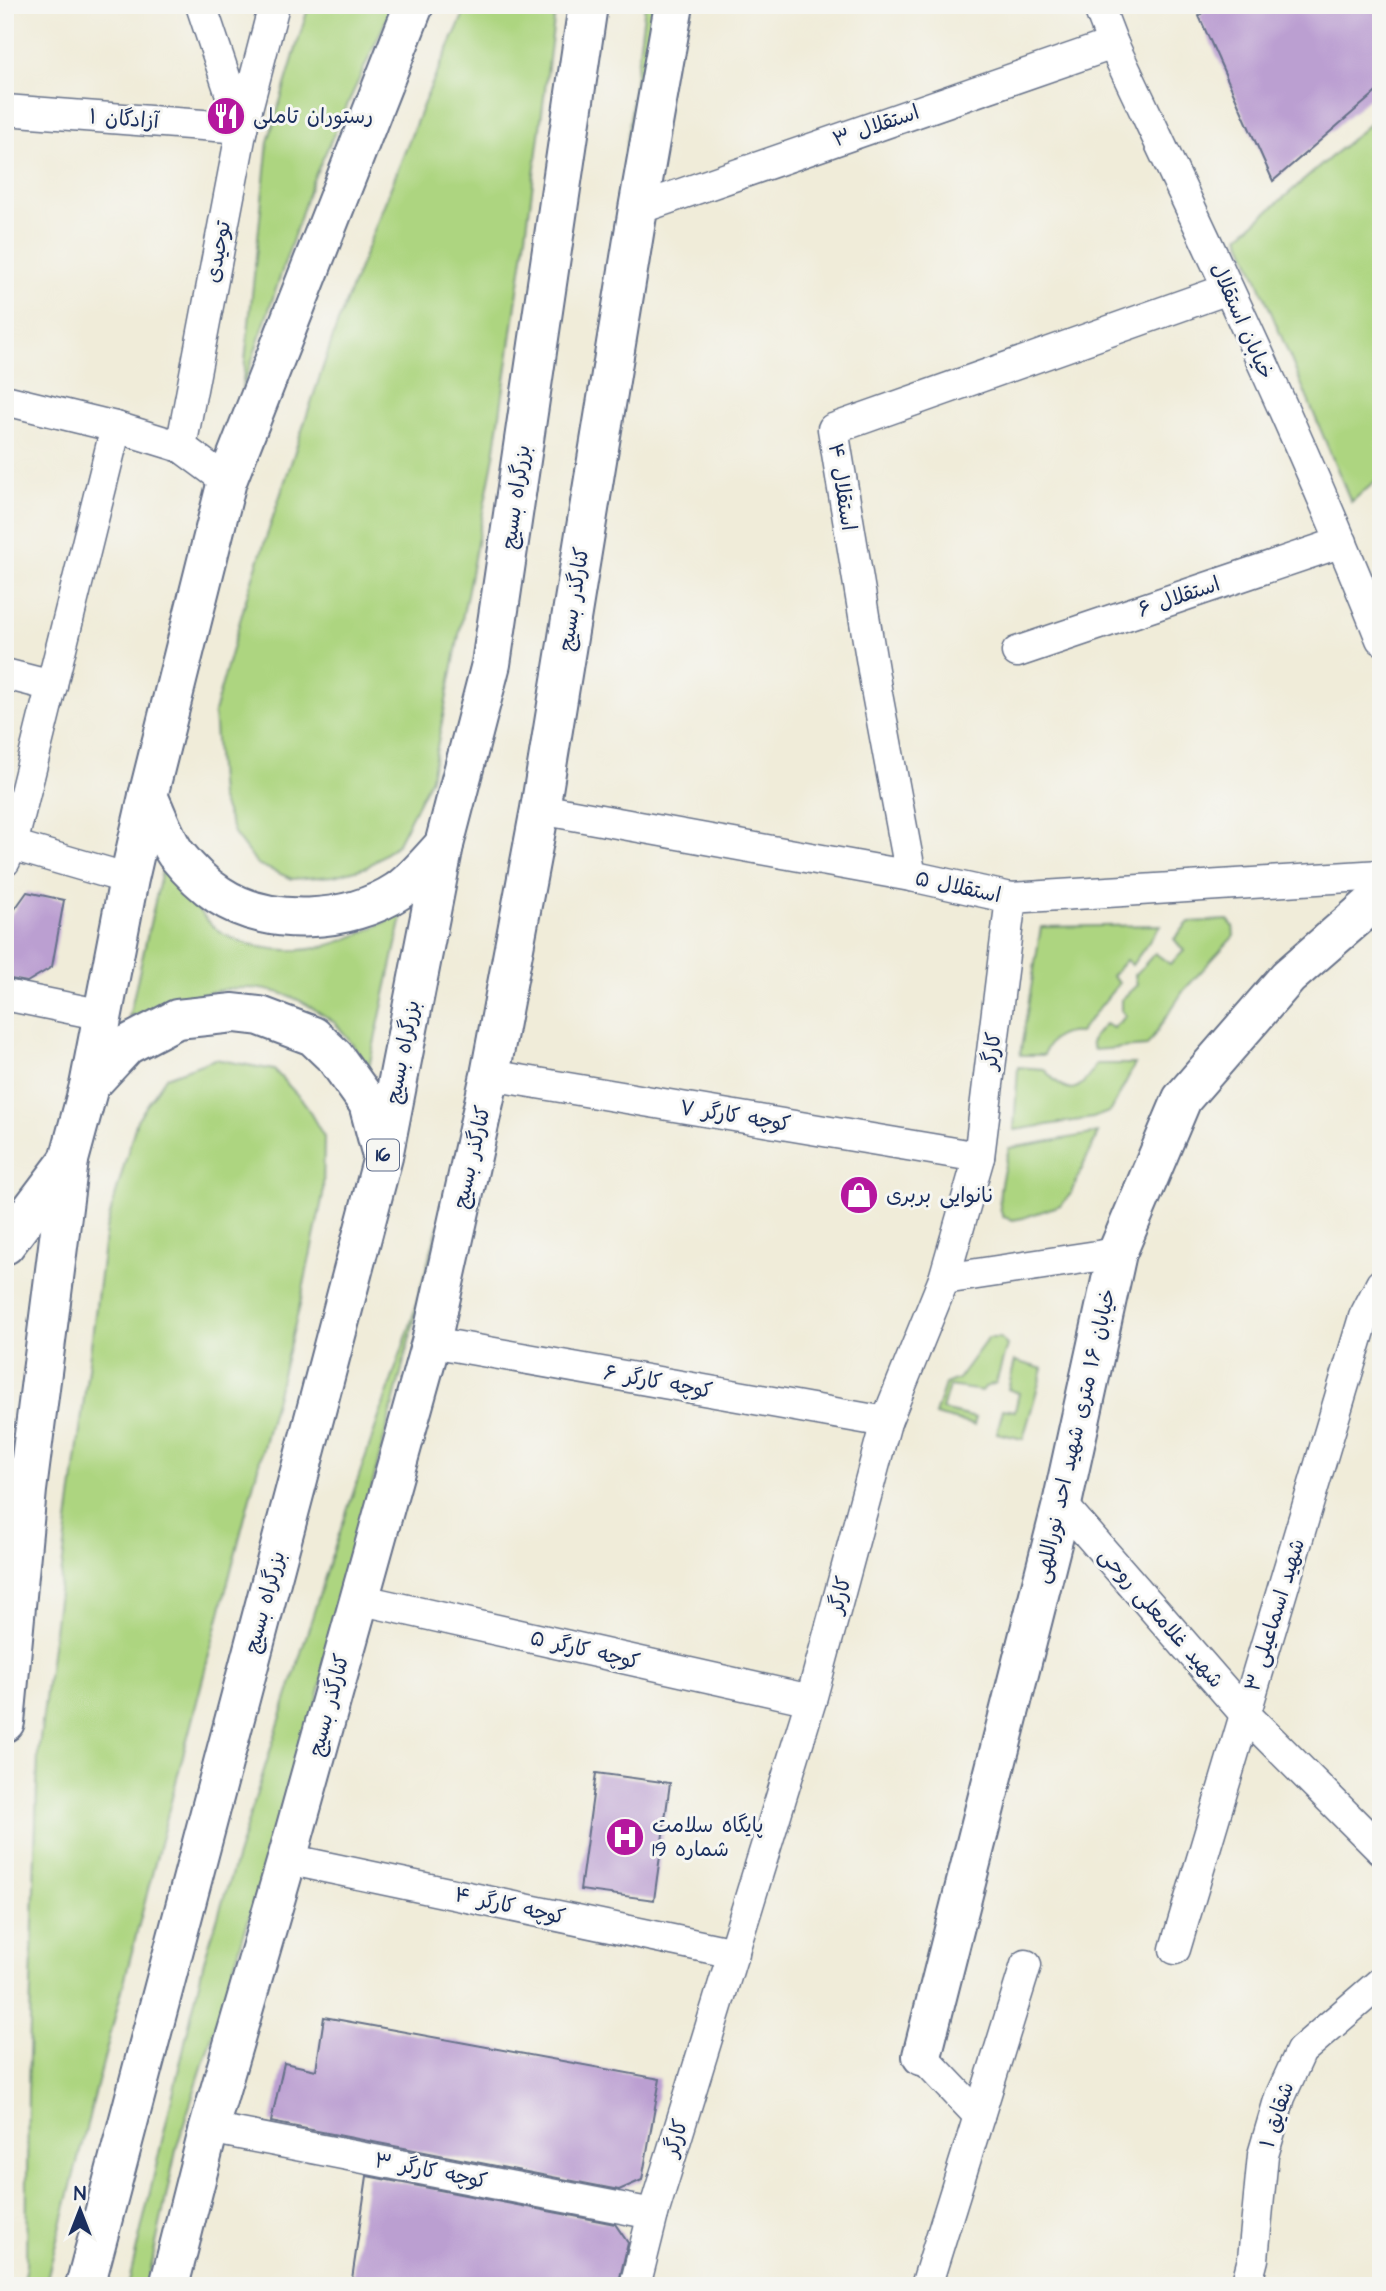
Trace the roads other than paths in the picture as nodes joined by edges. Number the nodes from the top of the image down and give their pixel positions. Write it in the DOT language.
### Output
graph roads {
  1 [pos="201,5"];
  2 [pos="274,5"];
  3 [pos="414,5"];
  4 [pos="588,5"];
  5 [pos="674,5"];
  6 [pos="1098,5"];
  7 [pos="1114,44"];
  8 [pos="5,110"];
  9 [pos="242,128"];
  10 [pos="638,209"];
  11 [pos="1228,289"];
  12 [pos="5,400"];
  13 [pos="116,427"];
  14 [pos="181,447"];
  15 [pos="227,481"];
  16 [pos="1342,542"];
  17 [pos="1381,639"];
  18 [pos="1017,652"];
  19 [pos="5,674"];
  20 [pos="52,686"];
  21 [pos="148,796"];
  22 [pos="540,809"];
  23 [pos="444,845"];
  24 [pos="8,850"];
  25 [pos="1381,875"];
  26 [pos="911,876"];
  27 [pos="129,879"];
  28 [pos="1381,896"];
  29 [pos="1011,898"];
  30 [pos="5,995"];
  31 [pos="103,1015"];
  32 [pos="490,1076"];
  33 [pos="89,1086"];
  34 [pos="383,1157"];
  35 [pos="979,1157"];
  36 [pos="69,1160"];
  37 [pos="5,1245"];
  38 [pos="1117,1253"];
  39 [pos="944,1279"];
  40 [pos="1381,1284"];
  41 [pos="431,1342"];
  42 [pos="886,1422"];
  43 [pos="1062,1504"];
  44 [pos="358,1599"];
  45 [pos="811,1700"];
  46 [pos="1245,1714"];
  47 [pos="5,1722"];
  48 [pos="1381,1850"];
  49 [pos="287,1859"];
  50 [pos="1175,1949"];
  51 [pos="734,1953"];
  52 [pos="1027,1965"];
  53 [pos="1381,1982"];
  54 [pos="922,2056"];
  55 [pos="979,2116"];
  56 [pos="209,2128"];
  57 [pos="653,2214"];
  58 [pos="85,2286"];
  59 [pos="169,2286"];
  60 [pos="635,2286"];
  61 [pos="926,2286"];
  62 [pos="1247,2286"];
  1 -- 9 [label="street, توحیدی"];
  2 -- 9 [label="street"];
  3 -- 15 [label="main road"];
  4 -- 23 [label="main road, بزرگراه بسیج / 16"];
  5 -- 10 [label="main road, کنارگذر بسیج"];
  6 -- 7 [label="street, خیابان استقلال"];
  7 -- 10 [label="street, استقلال ۳"];
  7 -- 11 [label="street, خیابان استقلال"];
  8 -- 9 [label="street, آزادگان ۱"];
  9 -- 14 [label="street, توحیدی"];
  10 -- 22 [label="main road, کنارگذر بسیج"];
  11 -- 16 [label="street, خیابان استقلال"];
  11 -- 26 [label="street, استقلال ۴"];
  12 -- 13 [label="street"];
  13 -- 14 [label="street"];
  13 -- 20 [label="street"];
  14 -- 15 [label="street"];
  15 -- 21 [label="main road"];
  16 -- 17 [label="street, خیابان استقلال"];
  16 -- 18 [label="street, استقلال ۶"];
  19 -- 20 [label="street"];
  20 -- 24 [label="street"];
  21 -- 23 [label="main road"];
  21 -- 27 [label="main road"];
  22 -- 26 [label="street, استقلال ۵"];
  22 -- 32 [label="main road, کنارگذر بسیج"];
  23 -- 34 [label="main road, بزرگراه بسیج / 16"];
  24 -- 27 [label="street"];
  25 -- 29 [label="street, استقلال ۵"];
  26 -- 29 [label="street, استقلال ۵"];
  27 -- 31 [label="main road"];
  28 -- 38 [label="main road, خیابان ۱۶ متری شهید احد نوراللهی"];
  29 -- 35 [label="street, کارگر"];
  30 -- 31 [label="street"];
  31 -- 33 [label="main road"];
  32 -- 35 [label="street, کوچه کارگر ۷"];
  32 -- 41 [label="main road, کنارگذر بسیج"];
  33 -- 34 [label="main road"];
  33 -- 36 [label="main road"];
  34 -- 58 [label="main road, بزرگراه بسیج / 16"];
  35 -- 39 [label="street, کارگر"];
  36 -- 37 [label="main road"];
  36 -- 47 [label="main road"];
  38 -- 39 [label="street"];
  38 -- 43 [label="main road, خیابان ۱۶ متری شهید احد نوراللهی"];
  39 -- 42 [label="street, کارگر"];
  40 -- 46 [label="street, شهید اسماعیلی ۳"];
  41 -- 42 [label="street, کوچه کارگر ۶"];
  41 -- 44 [label="main road, کنارگذر بسیج"];
  42 -- 45 [label="street, کارگر"];
  43 -- 46 [label="street, شهید غلامعلی روحی"];
  43 -- 54 [label="main road, خیابان ۱۶ متری شهید احد نوراللهی"];
  44 -- 45 [label="street, کوچه کارگر ۵"];
  44 -- 49 [label="main road, کنارگذر بسیج"];
  45 -- 51 [label="street, کارگر"];
  46 -- 48 [label="street, شهید غلامعلی روحی"];
  46 -- 50 [label="street, شهید اسماعیلی ۳"];
  49 -- 51 [label="street, کوچه کارگر ۴"];
  49 -- 56 [label="main road, کنارگذر بسیج"];
  51 -- 57 [label="street, کارگر"];
  52 -- 55 [label="street"];
  53 -- 62 [label="street, شقایق ۱"];
  54 -- 55 [label="street"];
  55 -- 61 [label="street"];
  56 -- 57 [label="street, کوچه کارگر ۳"];
  56 -- 59 [label="main road, کنارگذر بسیج"];
  57 -- 60 [label="street, کارگر"];
}
